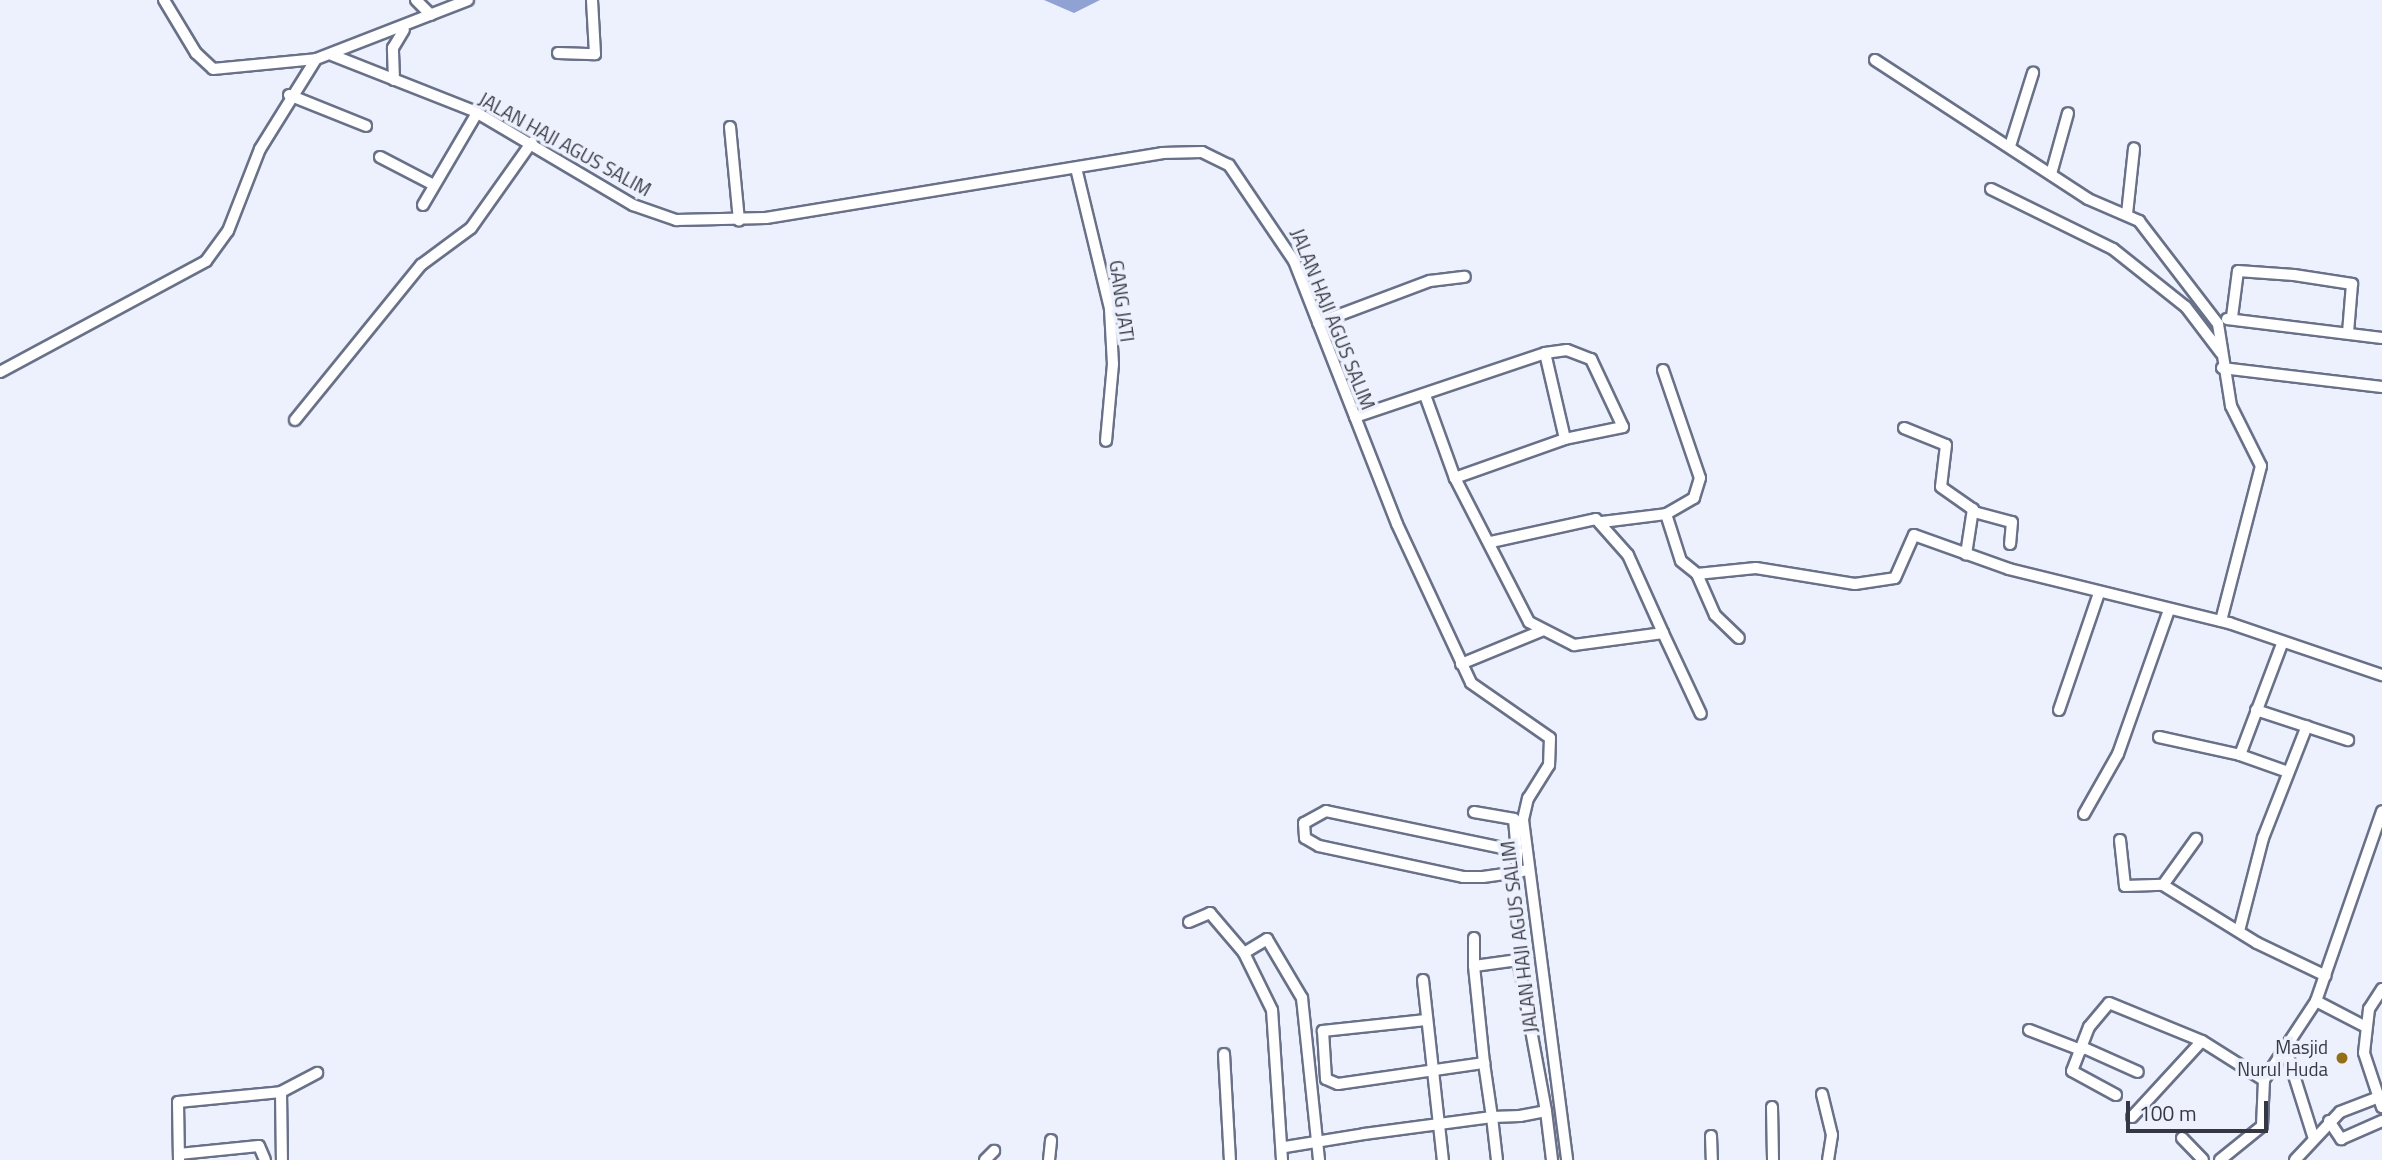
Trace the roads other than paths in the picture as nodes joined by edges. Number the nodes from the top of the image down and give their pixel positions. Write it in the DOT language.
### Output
graph roads {
  1 [pos="164,0"];
  2 [pos="416,0"];
  3 [pos="468,0"];
  4 [pos="592,0"];
  5 [pos="431,15"];
  6 [pos="404,30"];
  7 [pos="558,53"];
  8 [pos="332,55"];
  9 [pos="316,60"];
  10 [pos="1875,60"];
  11 [pos="2033,73"];
  12 [pos="394,80"];
  13 [pos="289,95"];
  14 [pos="477,113"];
  15 [pos="2068,113"];
  16 [pos="366,126"];
  17 [pos="730,127"];
  18 [pos="532,142"];
  19 [pos="2010,146"];
  20 [pos="2134,148"];
  21 [pos="380,157"];
  22 [pos="1076,168"];
  23 [pos="2051,174"];
  24 [pos="434,186"];
  25 [pos="1991,190"];
  26 [pos="423,205"];
  27 [pos="2127,214"];
  28 [pos="739,221"];
  29 [pos="1465,277"];
  30 [pos="2232,317"];
  31 [pos="1318,323"];
  32 [pos="2218,324"];
  33 [pos="2348,333"];
  34 [pos="2382,338"];
  35 [pos="1545,353"];
  36 [pos="2221,353"];
  37 [pos="2222,369"];
  38 [pos="1663,370"];
  39 [pos="0,372"];
  40 [pos="2382,387"];
  41 [pos="1426,398"];
  42 [pos="1355,417"];
  43 [pos="296,420"];
  44 [pos="1904,428"];
  45 [pos="1565,439"];
  46 [pos="1106,441"];
  47 [pos="1455,478"];
  48 [pos="1974,512"];
  49 [pos="1666,514"];
  50 [pos="1602,522"];
  51 [pos="1491,542"];
  52 [pos="2010,544"];
  53 [pos="1966,554"];
  54 [pos="1697,574"];
  55 [pos="2099,593"];
  56 [pos="2169,610"];
  57 [pos="2221,621"];
  58 [pos="1541,631"];
  59 [pos="1664,633"];
  60 [pos="1739,638"];
  61 [pos="2282,643"];
  62 [pos="1461,664"];
  63 [pos="2382,674"];
  64 [pos="2059,710"];
  65 [pos="2256,710"];
  66 [pos="1701,714"];
  67 [pos="2307,726"];
  68 [pos="2160,737"];
  69 [pos="2348,740"];
  70 [pos="2241,755"];
  71 [pos="2288,772"];
  72 [pos="2382,811"];
  73 [pos="1474,812"];
  74 [pos="2084,814"];
  75 [pos="2196,839"];
  76 [pos="2120,840"];
  77 [pos="1517,851"];
  78 [pos="1522,871"];
  79 [pos="2163,885"];
  80 [pos="1189,922"];
  81 [pos="2239,931"];
  82 [pos="1474,938"];
  83 [pos="1244,953"];
  84 [pos="1474,966"];
  85 [pos="2326,976"];
  86 [pos="1423,980"];
  87 [pos="2382,989"];
  88 [pos="2316,1001"];
  89 [pos="1426,1020"];
  90 [pos="2364,1026"];
  91 [pos="2029,1030"];
  92 [pos="2202,1041"];
  93 [pos="2081,1049"];
  94 [pos="2286,1051"];
  95 [pos="1224,1054"];
  96 [pos="1484,1063"];
  97 [pos="1431,1071"];
  98 [pos="2138,1072"];
  99 [pos="317,1073"];
  100 [pos="2264,1080"];
  101 [pos="281,1092"];
  102 [pos="1822,1094"];
  103 [pos="2116,1096"];
  104 [pos="2379,1102"];
  105 [pos="1772,1107"];
  106 [pos="1546,1111"];
  107 [pos="1492,1117"];
  108 [pos="2132,1117"];
  109 [pos="2329,1121"];
  110 [pos="2382,1121"];
  111 [pos="1438,1125"];
  112 [pos="1711,1136"];
  113 [pos="2182,1138"];
  114 [pos="2314,1139"];
  115 [pos="1051,1140"];
  116 [pos="1317,1142"];
  117 [pos="1285,1147"];
  118 [pos="994,1151"];
  119 [pos="222,1155"];
  120 [pos="179,1157"];
  121 [pos="264,1160"];
  122 [pos="282,1160"];
  123 [pos="985,1160"];
  124 [pos="1049,1160"];
  125 [pos="1230,1160"];
  126 [pos="1282,1160"];
  127 [pos="1319,1160"];
  128 [pos="1443,1160"];
  129 [pos="1497,1160"];
  130 [pos="1552,1160"];
  131 [pos="1567,1160"];
  132 [pos="1712,1160"];
  133 [pos="1771,1160"];
  134 [pos="1779,1160"];
  135 [pos="1828,1160"];
  136 [pos="2203,1160"];
  137 [pos="2220,1160"];
  138 [pos="2295,1160"];
  1 -- 9 [label="street"];
  2 -- 5 [label="street"];
  3 -- 5 [label="street"];
  4 -- 7 [label="street"];
  5 -- 6 [label="street"];
  6 -- 8 [label="street"];
  6 -- 12 [label="street"];
  8 -- 9 [label="street"];
  8 -- 12 [label="street, JALAN HAJI AGUS SALIM"];
  9 -- 13 [label="street"];
  10 -- 19 [label="street"];
  11 -- 19 [label="street"];
  12 -- 14 [label="street, JALAN HAJI AGUS SALIM"];
  13 -- 16 [label="street"];
  13 -- 39 [label="street"];
  14 -- 18 [label="street, JALAN HAJI AGUS SALIM"];
  14 -- 24 [label="street"];
  15 -- 23 [label="street"];
  17 -- 28 [label="street"];
  18 -- 28 [label="street, JALAN HAJI AGUS SALIM"];
  18 -- 43 [label="street"];
  19 -- 23 [label="street"];
  20 -- 27 [label="street"];
  21 -- 24 [label="street"];
  22 -- 28 [label="street, JALAN HAJI AGUS SALIM"];
  22 -- 31 [label="street, JALAN HAJI AGUS SALIM"];
  22 -- 46 [label="street, GANG JATI"];
  23 -- 27 [label="street"];
  24 -- 26 [label="street"];
  25 -- 36 [label="street"];
  27 -- 32 [label="street"];
  29 -- 31 [label="street"];
  30 -- 32 [label="street"];
  30 -- 33 [label="street"];
  30 -- 33 [label="street"];
  31 -- 42 [label="street, JALAN HAJI AGUS SALIM"];
  32 -- 36 [label="street"];
  33 -- 34 [label="street"];
  35 -- 41 [label="street"];
  35 -- 45 [label="street"];
  35 -- 45 [label="street"];
  36 -- 37 [label="street"];
  37 -- 40 [label="street"];
  37 -- 57 [label="street"];
  38 -- 49 [label="street"];
  41 -- 42 [label="street"];
  41 -- 47 [label="street"];
  42 -- 62 [label="street, JALAN HAJI AGUS SALIM"];
  44 -- 48 [label="street"];
  45 -- 47 [label="street"];
  47 -- 51 [label="street"];
  48 -- 52 [label="street"];
  48 -- 53 [label="street"];
  49 -- 50 [label="street"];
  49 -- 54 [label="street"];
  50 -- 51 [label="street"];
  50 -- 59 [label="street"];
  51 -- 58 [label="street"];
  53 -- 54 [label="street"];
  53 -- 55 [label="street"];
  54 -- 60 [label="street"];
  55 -- 56 [label="street"];
  55 -- 64 [label="street"];
  56 -- 57 [label="street"];
  56 -- 74 [label="street"];
  57 -- 61 [label="street"];
  58 -- 59 [label="street"];
  58 -- 62 [label="street"];
  59 -- 66 [label="street"];
  61 -- 63 [label="street"];
  61 -- 65 [label="street"];
  62 -- 78 [label="street, JALAN HAJI AGUS SALIM"];
  65 -- 67 [label="street"];
  65 -- 70 [label="street"];
  67 -- 69 [label="street"];
  67 -- 71 [label="street"];
  68 -- 70 [label="street"];
  70 -- 71 [label="street"];
  71 -- 81 [label="street"];
  72 -- 85 [label="street"];
  73 -- 77 [label="street"];
  75 -- 79 [label="street"];
  76 -- 79 [label="street"];
  77 -- 78 [label="street"];
  77 -- 78 [label="street"];
  78 -- 131 [label="street, JALAN HAJI AGUS SALIM"];
  79 -- 81 [label="street"];
  80 -- 83 [label="street"];
  81 -- 85 [label="street"];
  82 -- 84 [label="street"];
  83 -- 116 [label="street"];
  83 -- 117 [label="street"];
  84 -- 96 [label="street"];
  84 -- 106 [label="street"];
  85 -- 88 [label="street"];
  86 -- 89 [label="street"];
  87 -- 90 [label="street"];
  88 -- 90 [label="street"];
  88 -- 94 [label="street"];
  89 -- 97 [label="street"];
  89 -- 97 [label="street"];
  90 -- 104 [label="street"];
  91 -- 93 [label="street"];
  92 -- 93 [label="street"];
  92 -- 100 [label="street"];
  92 -- 108 [label="street"];
  93 -- 98 [label="street"];
  93 -- 103 [label="street"];
  94 -- 100 [label="street"];
  94 -- 114 [label="street"];
  95 -- 125 [label="street"];
  96 -- 97 [label="street"];
  96 -- 107 [label="street"];
  97 -- 111 [label="street"];
  99 -- 101 [label="street"];
  100 -- 137 [label="street"];
  101 -- 120 [label="street"];
  101 -- 122 [label="street"];
  102 -- 135 [label="street"];
  104 -- 109 [label="street"];
  105 -- 133 [label="street"];
  106 -- 107 [label="street"];
  106 -- 130 [label="street"];
  107 -- 111 [label="street"];
  107 -- 129 [label="street"];
  109 -- 110 [label="street"];
  109 -- 114 [label="street"];
  111 -- 116 [label="street"];
  111 -- 128 [label="street"];
  112 -- 132 [label="street"];
  113 -- 136 [label="street"];
  114 -- 138 [label="street"];
  115 -- 124 [label="street"];
  116 -- 117 [label="street"];
  116 -- 127 [label="street"];
  117 -- 126 [label="street"];
  118 -- 123 [label="street"];
  119 -- 120 [label="street"];
  119 -- 121 [label="street"];
  133 -- 134 [label="street"];
}
